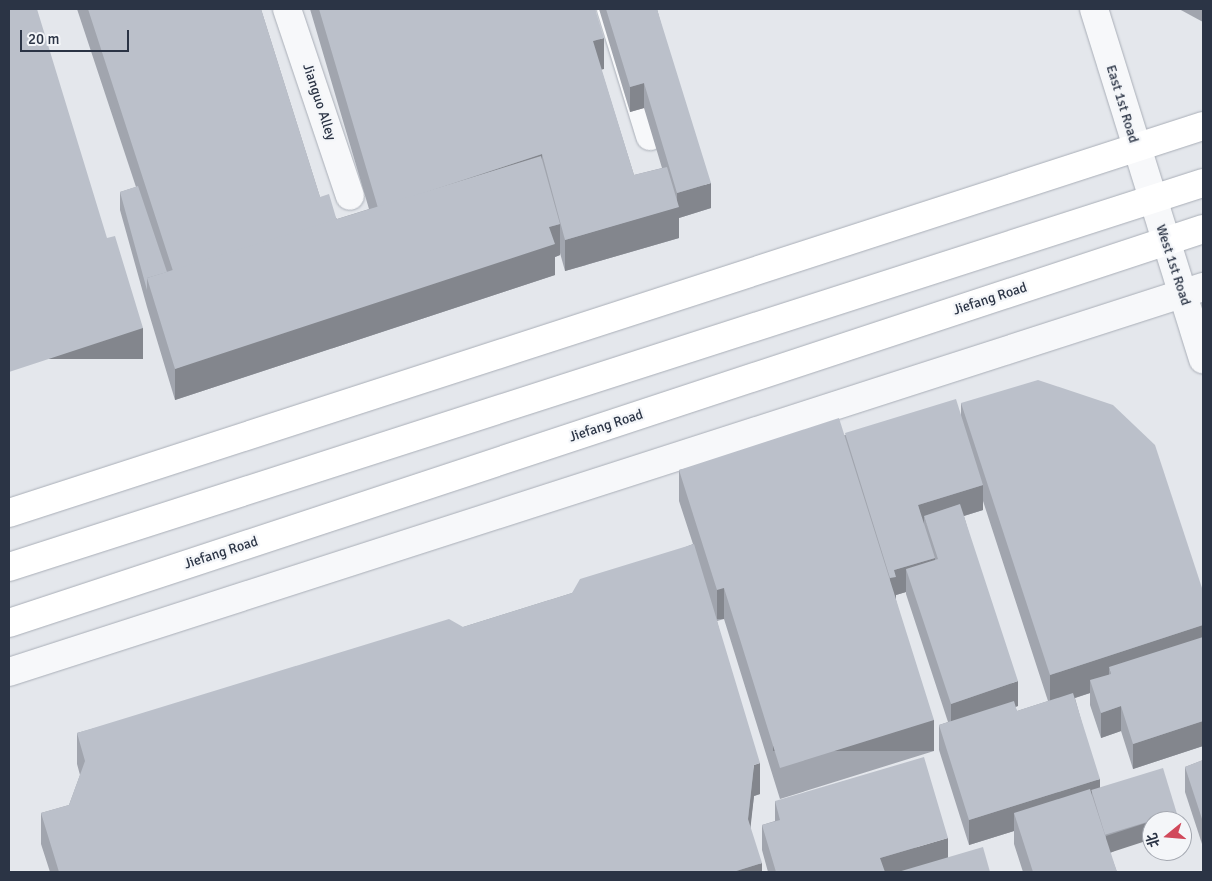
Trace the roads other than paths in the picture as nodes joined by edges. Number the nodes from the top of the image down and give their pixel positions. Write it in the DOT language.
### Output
graph roads {
  1 [pos="288,9"];
  2 [pos="611,9"];
  3 [pos="1094,9"];
  4 [pos="1203,126"];
  5 [pos="650,136"];
  6 [pos="1135,148"];
  7 [pos="1203,183"];
  8 [pos="350,196"];
  9 [pos="1151,200"];
  10 [pos="1203,229"];
  11 [pos="1166,240"];
  12 [pos="1193,291"];
  13 [pos="1203,359"];
  14 [pos="9,513"];
  15 [pos="9,567"];
  16 [pos="9,623"];
  17 [pos="9,672"];
  1 -- 8 [label="street, Jianguo Alley"];
  2 -- 5 [label="street"];
  3 -- 6 [label="street, East 1st Road"];
  4 -- 6 [label="main road"];
  6 -- 9 [label="street, East 1st Road"];
  6 -- 14 [label="main road"];
  7 -- 9 [label="main road"];
  9 -- 11 [label="street, West 1st Road"];
  9 -- 15 [label="main road"];
  10 -- 11 [label="main road, Jiefang Road"];
  11 -- 12 [label="street, West 1st Road"];
  11 -- 16 [label="main road, Jiefang Road"];
  12 -- 13 [label="street, West 1st Road"];
  12 -- 17 [label="street"];
}
